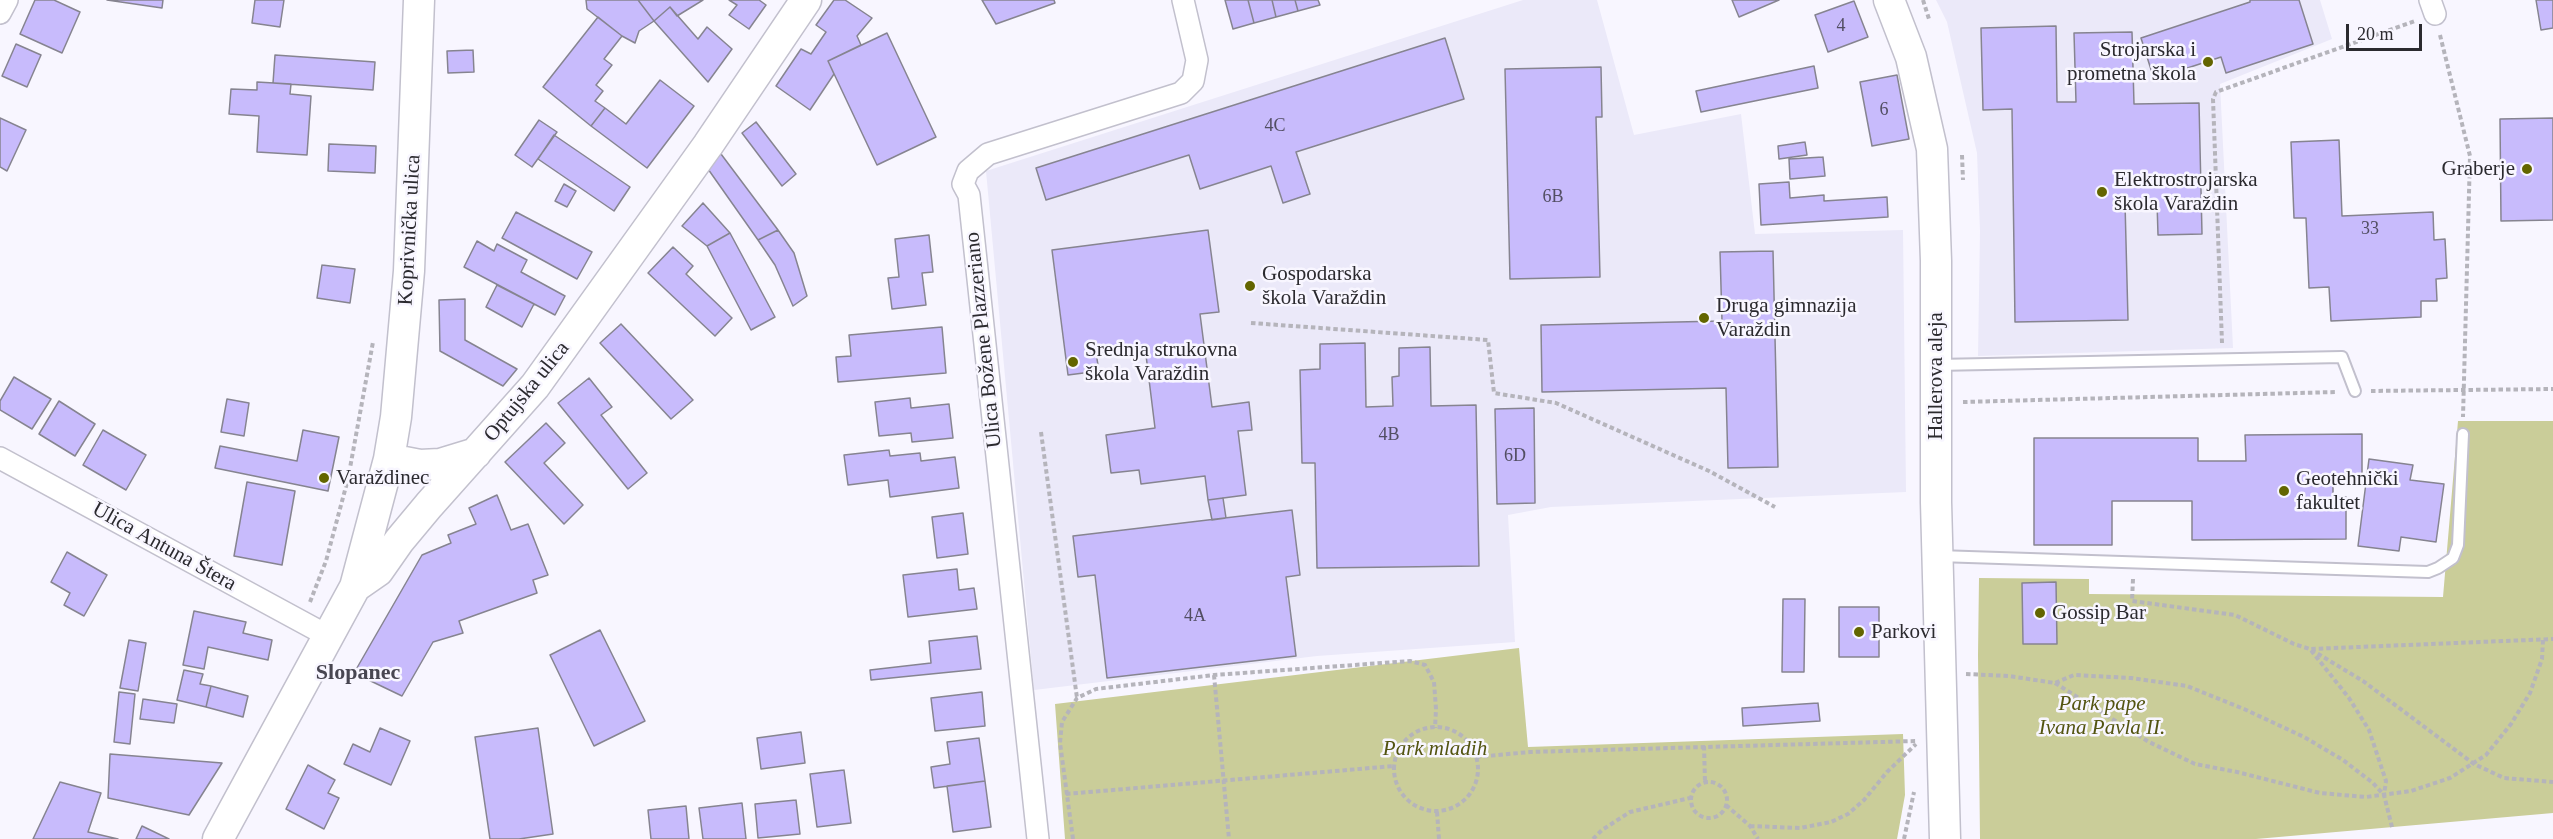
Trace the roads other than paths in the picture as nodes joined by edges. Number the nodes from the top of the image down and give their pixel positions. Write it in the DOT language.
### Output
graph roads {
  1 [pos="7,0"];
  2 [pos="419,0"];
  3 [pos="1183,0"];
  4 [pos="1889,0"];
  5 [pos="798,6"];
  6 [pos="0,13"];
  7 [pos="1936,365"];
  8 [pos="2355,391"];
  9 [pos="2463,434"];
  10 [pos="479,452"];
  11 [pos="0,458"];
  12 [pos="389,459"];
  13 [pos="1938,556"];
  14 [pos="355,587"];
  15 [pos="315,630"];
  16 [pos="1930,755"];
  17 [pos="218,839"];
  18 [pos="1038,839"];
  19 [pos="1928,839"];
  20 [pos="1945,839"];
  1 -- 6 [label="street"];
  2 -- 12 [label="main road, Koprivnička ulica"];
  3 -- 18 [label="street, Ulica Božene Plazzeriano"];
  4 -- 7 [label="main road, Hallerova aleja"];
  5 -- 10 [label="main road, Optujska ulica"];
  7 -- 8 [label="lane"];
  7 -- 13 [label="main road, Hallerova aleja"];
  9 -- 13 [label="lane"];
  10 -- 12 [label="main road, Optujska ulica"];
  10 -- 14 [label="main road"];
  11 -- 15 [label="street, Ulica Antuna Štera"];
  12 -- 14 [label="main road"];
  13 -- 16 [label="main road, Hallerova aleja"];
  14 -- 15 [label="main road"];
  15 -- 17 [label="main road"];
  16 -- 19 [label="main road, Hallerova aleja"];
  16 -- 20 [label="main road, Hallerova aleja"];
}
